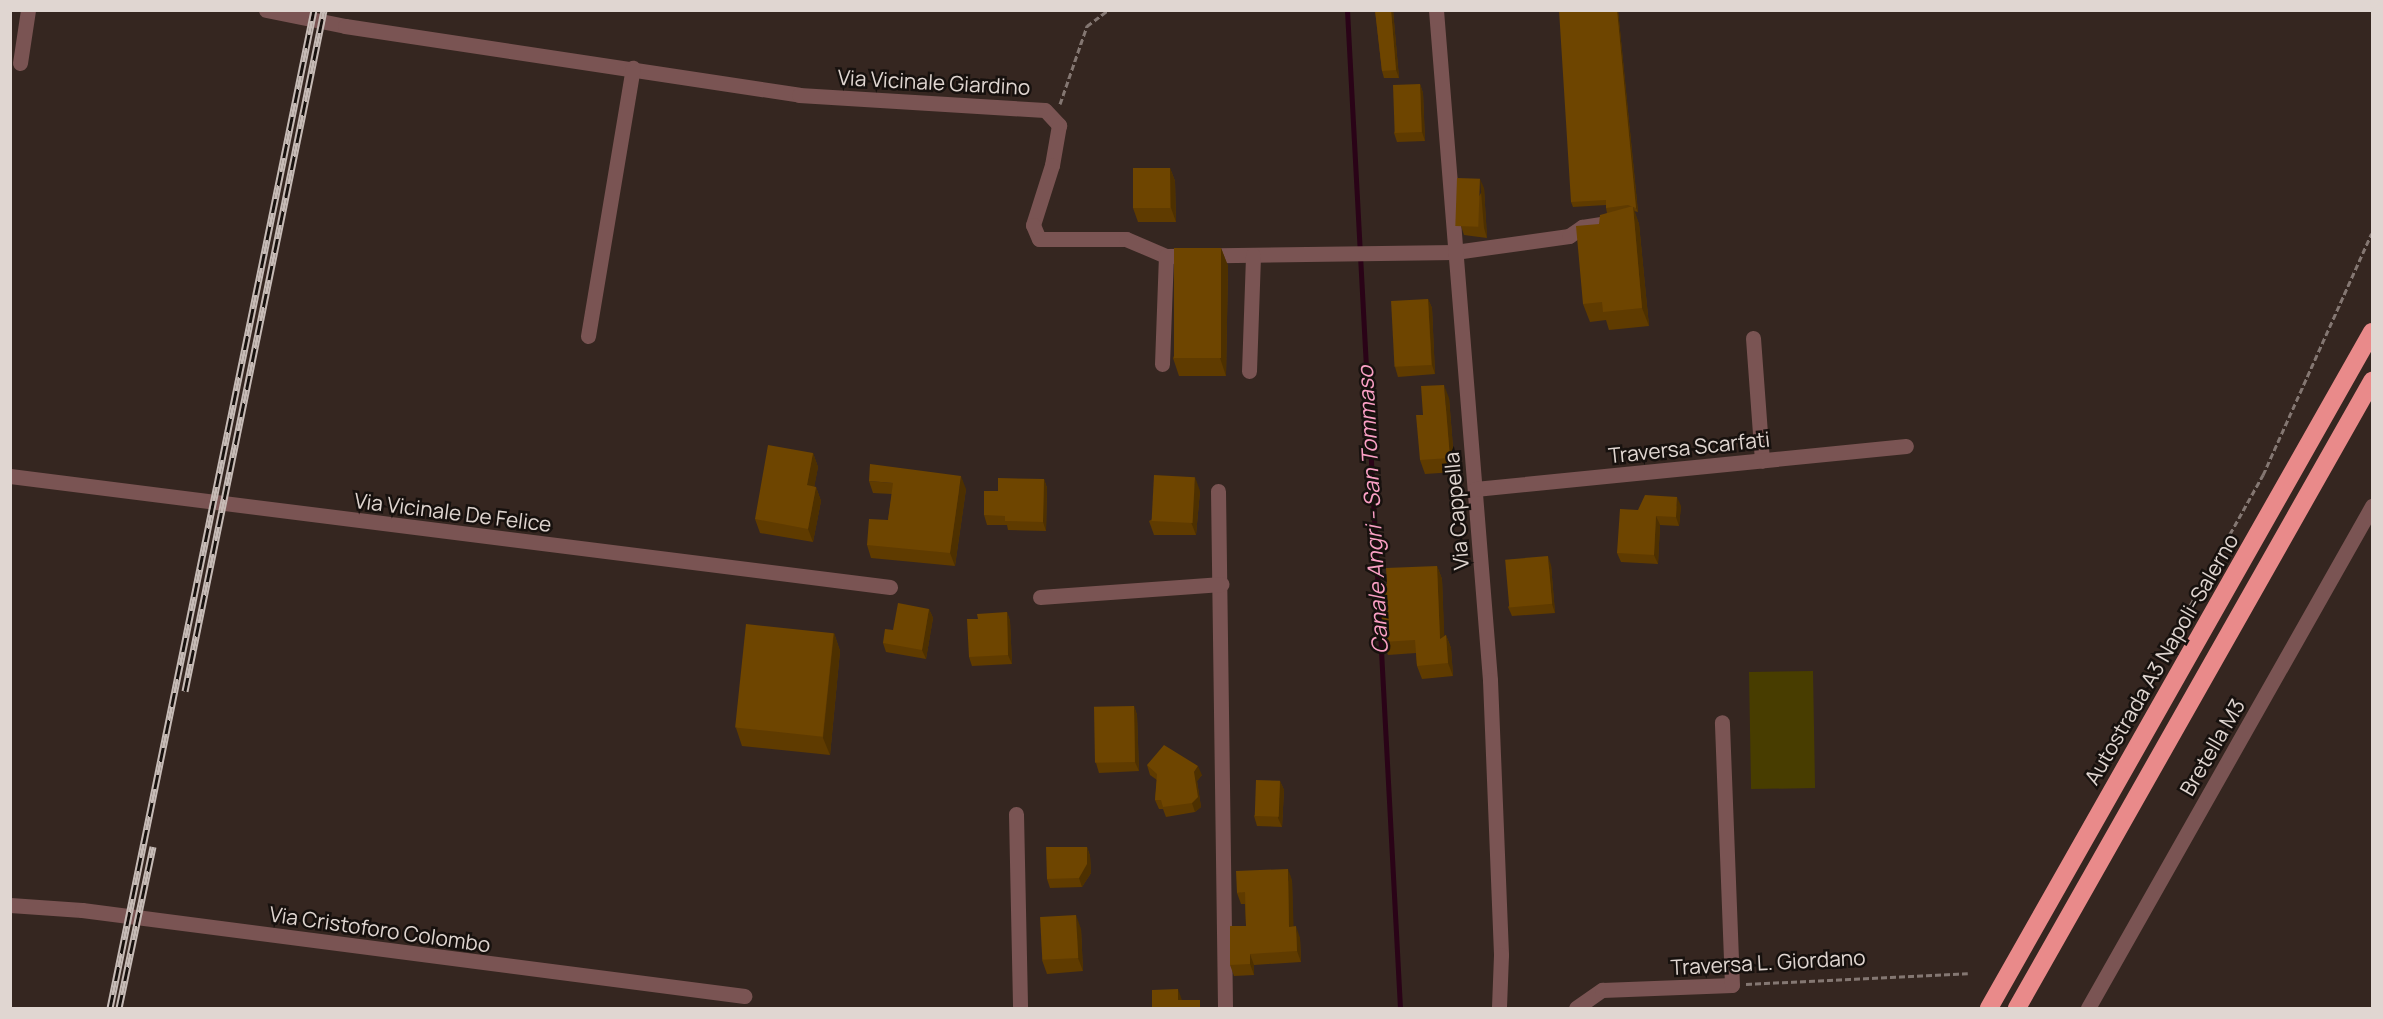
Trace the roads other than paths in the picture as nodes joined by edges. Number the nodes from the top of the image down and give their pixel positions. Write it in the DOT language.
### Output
graph roads {
  1 [pos="28,10"];
  2 [pos="266,10"];
  3 [pos="1436,10"];
  4 [pos="21,63"];
  5 [pos="633,68"];
  6 [pos="1631,219"];
  7 [pos="1455,252"];
  8 [pos="1253,255"];
  9 [pos="1166,256"];
  10 [pos="2373,332"];
  11 [pos="588,336"];
  12 [pos="1754,338"];
  13 [pos="1162,364"];
  14 [pos="1249,371"];
  15 [pos="2373,381"];
  16 [pos="1906,446"];
  17 [pos="1762,461"];
  18 [pos="10,476"];
  19 [pos="1475,489"];
  20 [pos="1218,491"];
  21 [pos="2373,506"];
  22 [pos="1222,584"];
  23 [pos="890,587"];
  24 [pos="1040,597"];
  25 [pos="1722,722"];
  26 [pos="1016,814"];
  27 [pos="10,905"];
  28 [pos="744,996"];
  29 [pos="1020,1008"];
  30 [pos="1225,1008"];
  31 [pos="1499,1008"];
  32 [pos="1576,1008"];
  33 [pos="1989,1008"];
  34 [pos="2017,1008"];
  35 [pos="2088,1008"];
  1 -- 4 [label="street"];
  2 -- 5 [label="street, Via Vicinale Giardino"];
  3 -- 7 [label="street, Via Cappella"];
  5 -- 9 [label="street, Via Vicinale Giardino"];
  5 -- 11 [label="street"];
  6 -- 7 [label="street, Via Vicinale Giardino"];
  7 -- 8 [label="street, Via Vicinale Giardino"];
  7 -- 19 [label="street, Via Cappella"];
  8 -- 9 [label="street, Via Vicinale Giardino"];
  8 -- 14 [label="street"];
  9 -- 13 [label="street"];
  10 -- 33 [label="highway, Autostrada A3 Napoli-Salerno"];
  12 -- 17 [label="street"];
  15 -- 34 [label="highway"];
  16 -- 17 [label="street, Traversa Scarfati"];
  17 -- 19 [label="street, Traversa Scarfati"];
  18 -- 23 [label="street, Via Vicinale De Felice"];
  19 -- 31 [label="street, Via Cappella"];
  20 -- 22 [label="street"];
  21 -- 35 [label="street, Bretella M3"];
  22 -- 24 [label="street"];
  22 -- 30 [label="street"];
  25 -- 32 [label="street, Traversa L. Giordano"];
  26 -- 29 [label="street"];
  27 -- 28 [label="street, Via Cristoforo Colombo"];
}
